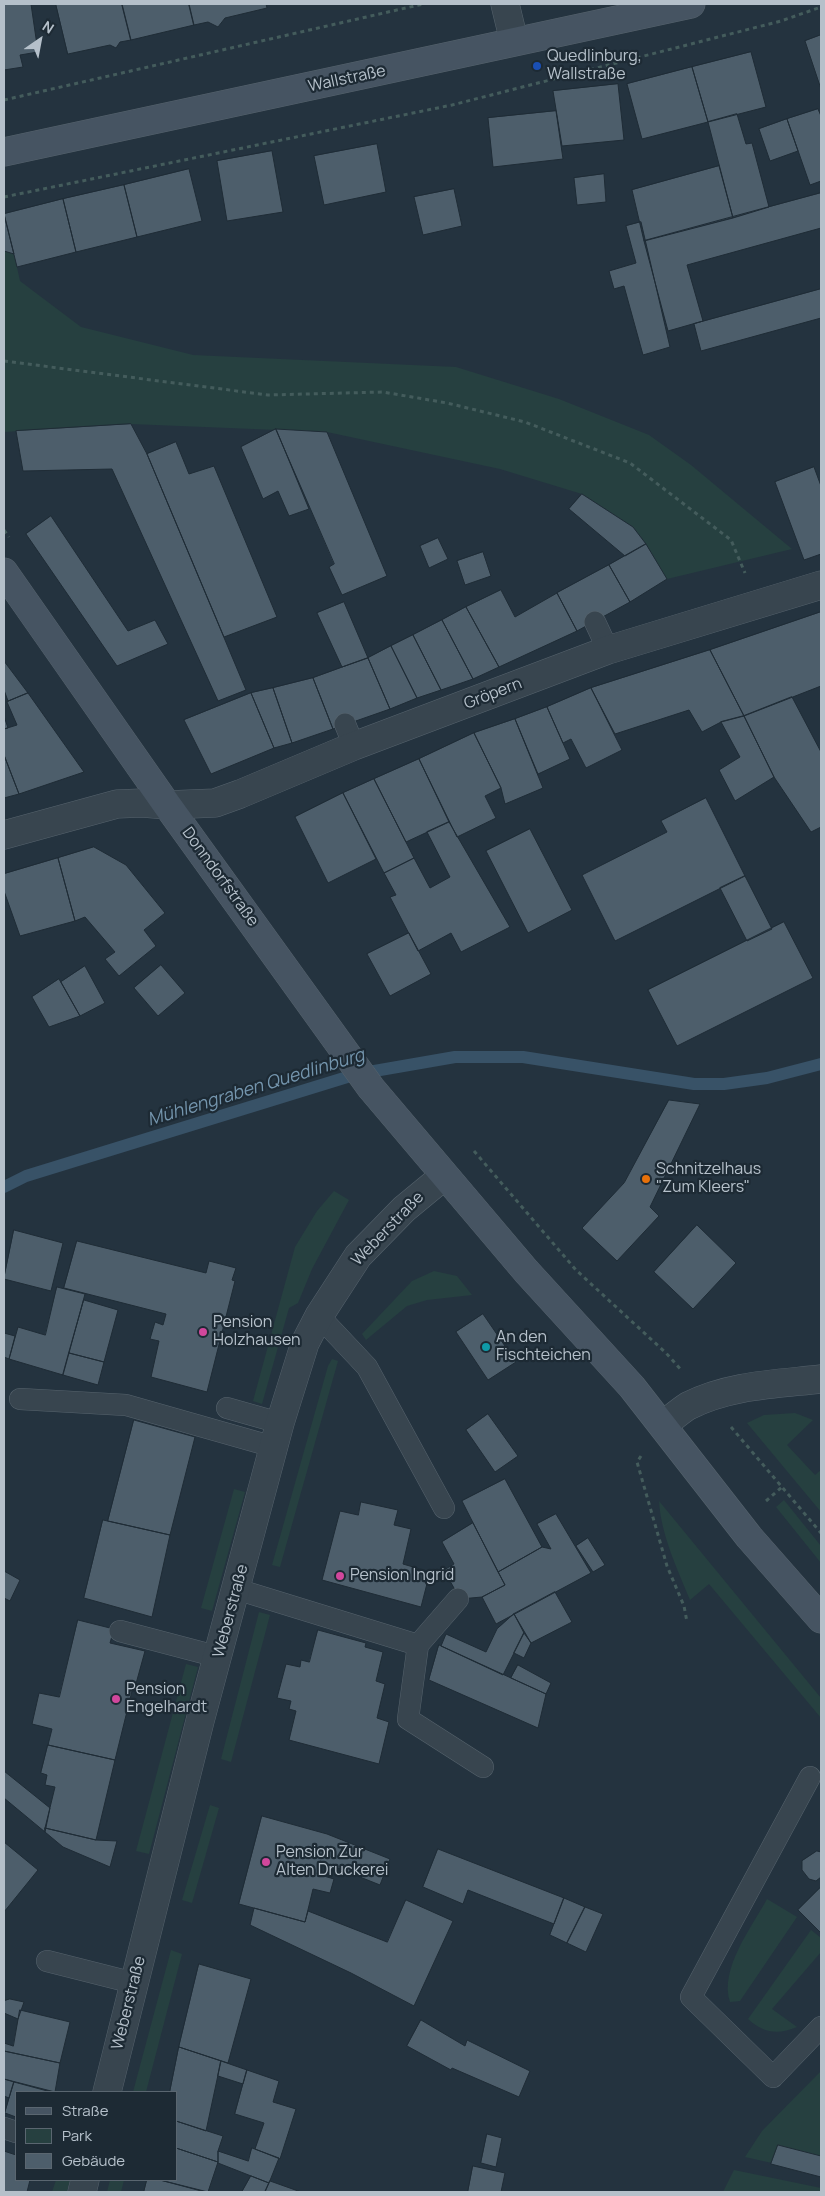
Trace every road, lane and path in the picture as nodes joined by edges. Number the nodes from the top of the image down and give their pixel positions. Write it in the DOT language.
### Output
graph roads {
  1 [pos="423,4"];
  2 [pos="505,4"];
  3 [pos="691,4"];
  4 [pos="821,7"];
  5 [pos="514,41"];
  6 [pos="4,100"];
  7 [pos="4,152"];
  8 [pos="4,197"];
  9 [pos="4,360"];
  10 [pos="4,572"];
  11 [pos="821,585"];
  12 [pos="759,605"];
  13 [pos="595,622"];
  14 [pos="608,650"];
  15 [pos="167,805"];
  16 [pos="4,835"];
  17 [pos="484,1161"];
  18 [pos="444,1176"];
  19 [pos="319,1316"];
  20 [pos="821,1379"];
  21 [pos="706,1398"];
  22 [pos="20,1399"];
  23 [pos="227,1408"];
  24 [pos="663,1425"];
  25 [pos="277,1435"];
  26 [pos="444,1508"];
  27 [pos="821,1533"];
  28 [pos="236,1589"];
  29 [pos="458,1599"];
  30 [pos="821,1619"];
  31 [pos="687,1622"];
  32 [pos="120,1631"];
  33 [pos="418,1645"];
  34 [pos="219,1657"];
  35 [pos="483,1767"];
  36 [pos="810,1777"];
  37 [pos="47,1961"];
  38 [pos="134,1983"];
  39 [pos="821,2027"];
  40 [pos="107,2091"];
  1 -- 6 [label="path"];
  2 -- 5 [label="street"];
  3 -- 5 [label="main road, Wallstraße"];
  4 -- 8 [label="path"];
  5 -- 7 [label="main road, Wallstraße"];
  9 -- 12 [label="path"];
  10 -- 15 [label="main road, Donndorfstraße"];
  11 -- 12 [label="street, Gröpern"];
  12 -- 14 [label="street, Gröpern"];
  13 -- 14 [label="lane"];
  14 -- 15 [label="street, Gröpern"];
  15 -- 16 [label="street, Gröpern"];
  15 -- 18 [label="main road, Donndorfstraße"];
  17 -- 21 [label="path"];
  18 -- 19 [label="street, Weberstraße"];
  18 -- 24 [label="main road"];
  19 -- 25 [label="street, Weberstraße"];
  19 -- 26 [label="lane"];
  20 -- 21 [label="street"];
  21 -- 24 [label="street"];
  21 -- 27 [label="path"];
  22 -- 25 [label="lane"];
  23 -- 25 [label="lane"];
  24 -- 30 [label="main road"];
  24 -- 31 [label="path"];
  25 -- 28 [label="street, Weberstraße"];
  28 -- 33 [label="lane"];
  28 -- 34 [label="street, Weberstraße"];
  29 -- 33 [label="lane"];
  32 -- 34 [label="lane"];
  33 -- 35 [label="lane"];
  34 -- 38 [label="street, Weberstraße"];
  36 -- 39 [label="lane"];
  37 -- 38 [label="lane"];
  38 -- 40 [label="street, Weberstraße"];
}
